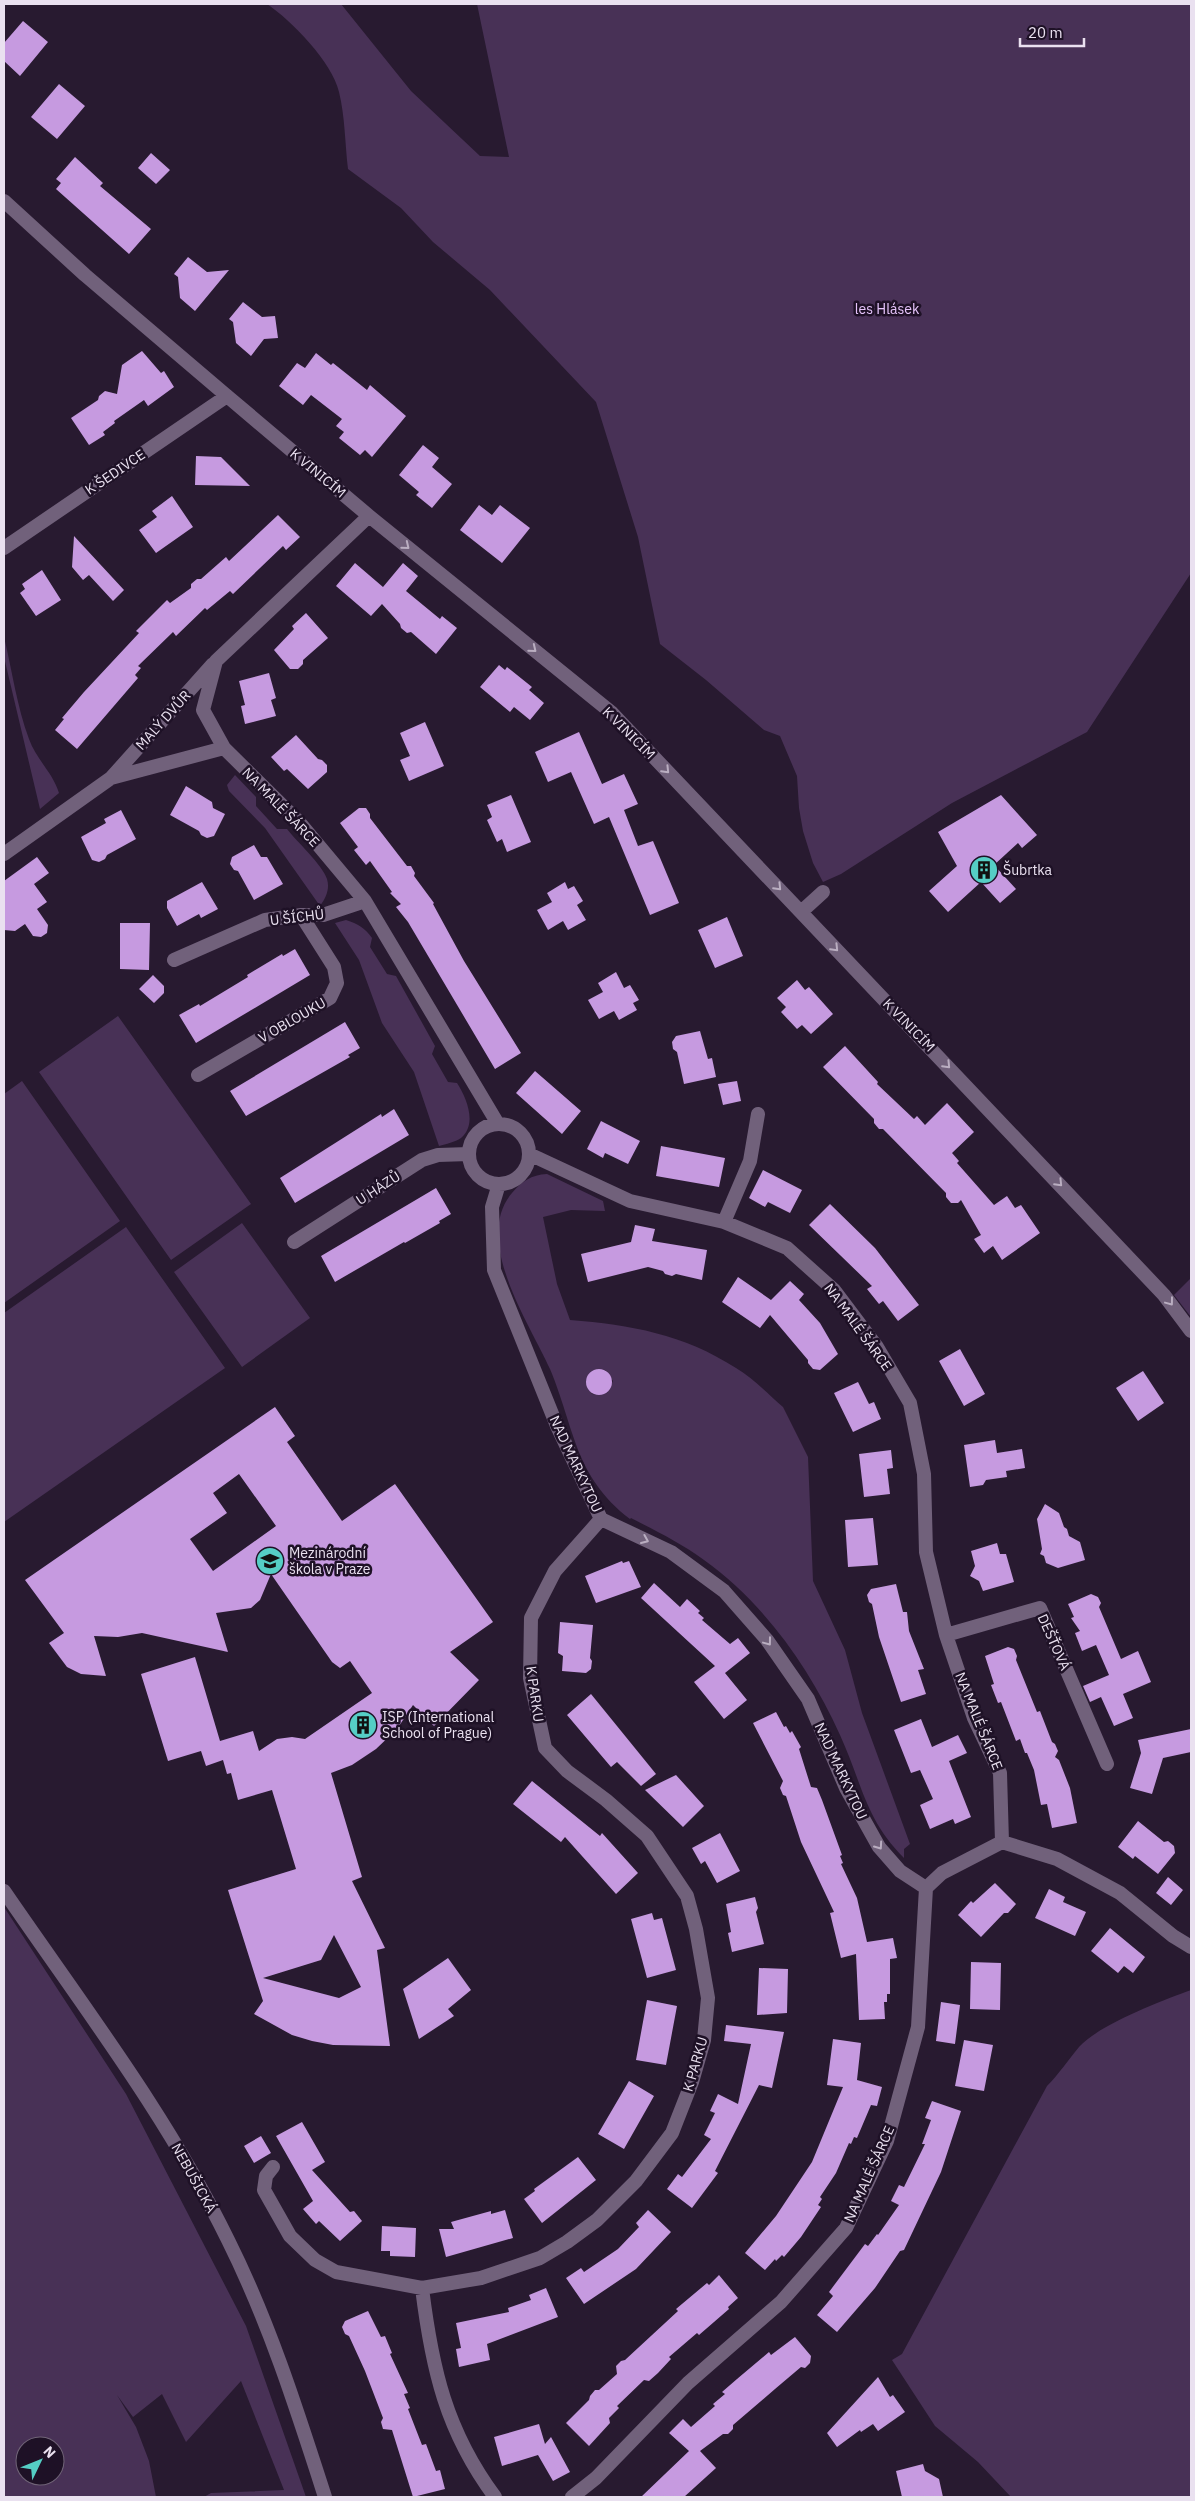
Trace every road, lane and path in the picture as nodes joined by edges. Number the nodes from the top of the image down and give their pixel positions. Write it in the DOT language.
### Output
graph roads {
  1 [pos="4,201"];
  2 [pos="227,396"];
  3 [pos="369,516"];
  4 [pos="4,548"];
  5 [pos="216,661"];
  6 [pos="224,748"];
  7 [pos="111,778"];
  8 [pos="4,854"];
  9 [pos="823,892"];
  10 [pos="366,901"];
  11 [pos="801,912"];
  12 [pos="301,915"];
  13 [pos="174,960"];
  14 [pos="198,1075"];
  15 [pos="758,1114"];
  16 [pos="498,1124"];
  17 [pos="469,1154"];
  18 [pos="529,1154"];
  19 [pos="499,1184"];
  20 [pos="724,1222"];
  21 [pos="294,1242"];
  22 [pos="1191,1331"];
  23 [pos="601,1519"];
  24 [pos="946,1635"];
  25 [pos="1108,1764"];
  26 [pos="1002,1842"];
  27 [pos="926,1888"];
  28 [pos="4,1891"];
  29 [pos="1191,1946"];
  30 [pos="273,2167"];
  31 [pos="422,2288"];
  32 [pos="325,2497"];
  33 [pos="495,2497"];
  34 [pos="572,2497"];
  1 -- 2 [label="street, K VINICÍM"];
  2 -- 3 [label="street, K VINICÍM"];
  2 -- 4 [label="street, K ŠEDIVCE"];
  3 -- 5 [label="street"];
  3 -- 11 [label="street, K VINICÍM, one-way"];
  5 -- 6 [label="street, NA MALÉ ŠÁRCE"];
  5 -- 7 [label="street, MALÝ DVŮR"];
  6 -- 7 [label="street, MALÝ DVŮR"];
  6 -- 10 [label="street, NA MALÉ ŠÁRCE"];
  7 -- 8 [label="street, MALÝ DVŮR"];
  9 -- 11 [label="street"];
  10 -- 12 [label="street, U ŠÍCHŮ"];
  10 -- 16 [label="street, NA MALÉ ŠÁRCE"];
  11 -- 22 [label="street, K VINICÍM, one-way"];
  12 -- 13 [label="street, U ŠÍCHŮ"];
  12 -- 14 [label="street, V OBLOUKU"];
  15 -- 20 [label="street"];
  16 -- 17 [label="street"];
  16 -- 18 [label="street"];
  17 -- 19 [label="street"];
  17 -- 21 [label="street, U HÁZŮ"];
  18 -- 19 [label="street"];
  18 -- 20 [label="street, NA MALÉ ŠÁRCE"];
  19 -- 23 [label="street, NAD MARKYTOU"];
  20 -- 24 [label="street, NA MALÉ ŠÁRCE"];
  23 -- 27 [label="street, NAD MARKYTOU, one-way"];
  23 -- 31 [label="street, K PARKU"];
  24 -- 25 [label="street, DEŠŤOVÁ"];
  24 -- 26 [label="street, NA MALÉ ŠÁRCE"];
  26 -- 27 [label="street"];
  26 -- 29 [label="street"];
  27 -- 34 [label="street, NA MALÉ ŠÁRCE"];
  28 -- 32 [label="street, NEBUŠICKÁ"];
  30 -- 31 [label="street, K PARKU"];
  31 -- 33 [label="street"];
}
